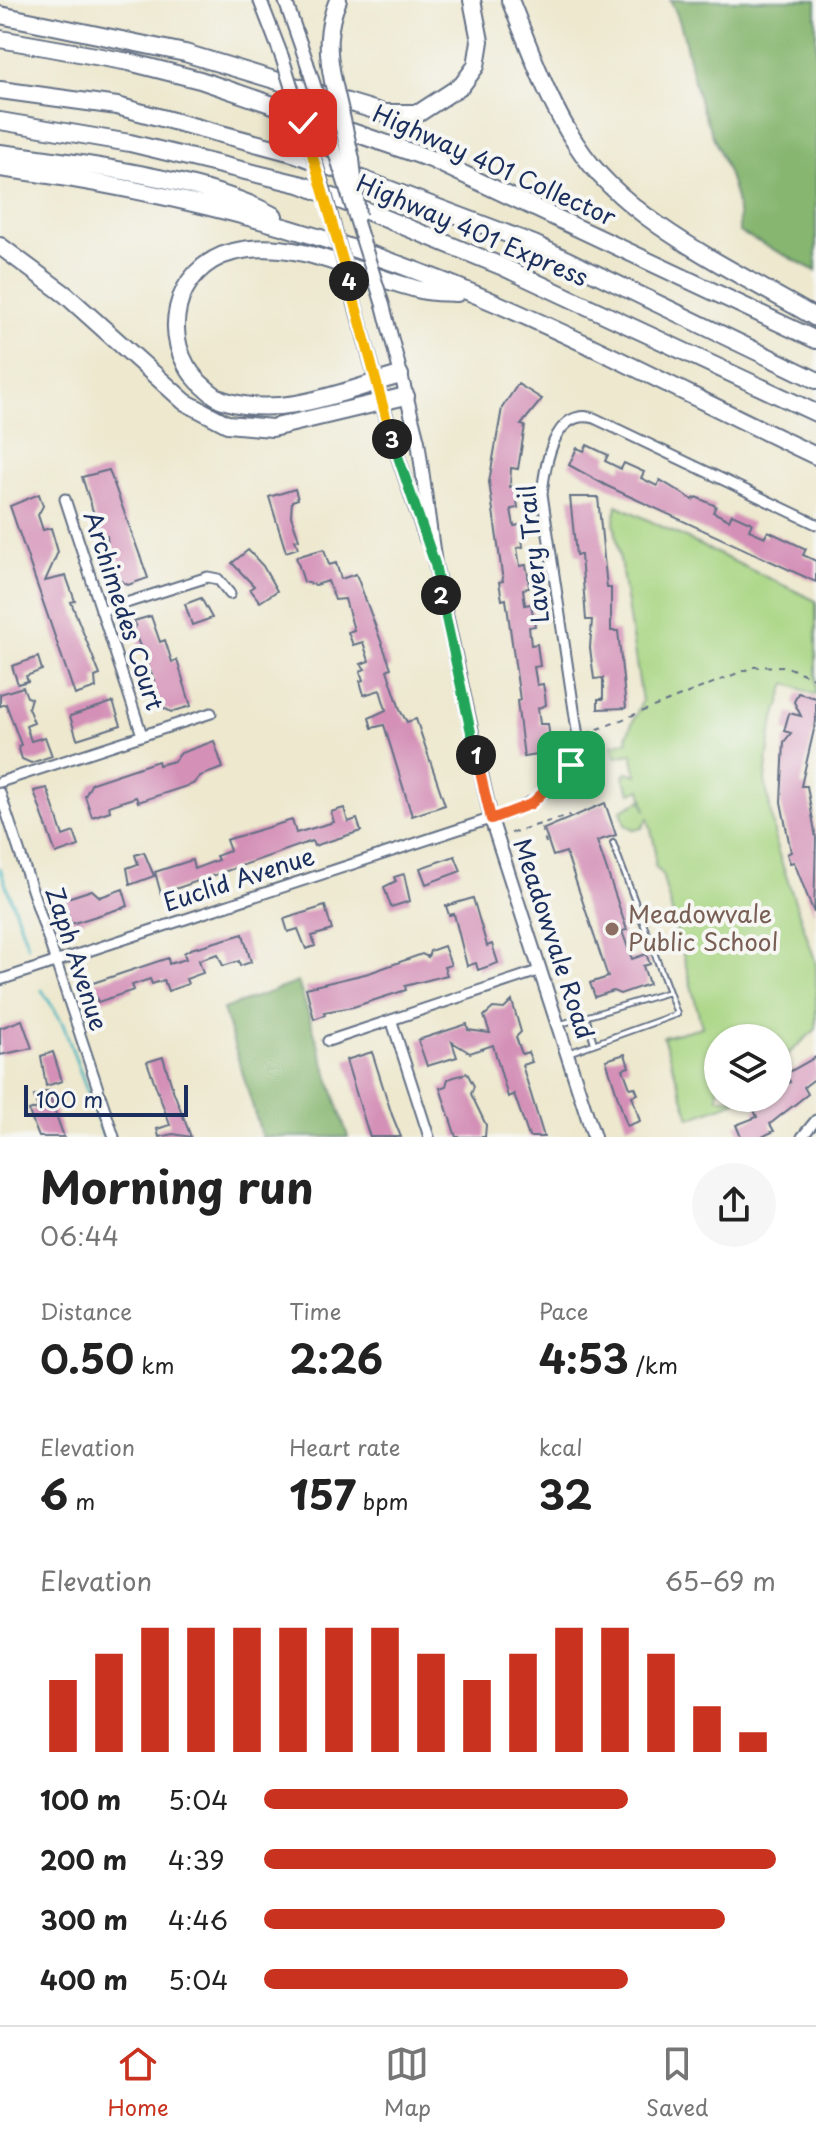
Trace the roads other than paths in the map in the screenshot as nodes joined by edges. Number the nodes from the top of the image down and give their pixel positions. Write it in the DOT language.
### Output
graph roads {
  1 [pos="260,0"];
  2 [pos="285,0"];
  3 [pos="338,0"];
  4 [pos="472,0"];
  5 [pos="510,0"];
  6 [pos="0,15"];
  7 [pos="0,39"];
  8 [pos="0,90"];
  9 [pos="0,121"];
  10 [pos="0,153"];
  11 [pos="0,168"];
  12 [pos="357,215"];
  13 [pos="291,227"];
  14 [pos="0,246"];
  15 [pos="475,294"];
  16 [pos="816,318"];
  17 [pos="816,340"];
  18 [pos="400,375"];
  19 [pos="816,380"];
  20 [pos="377,382"];
  21 [pos="406,396"];
  22 [pos="382,402"];
  23 [pos="816,413"];
  24 [pos="816,456"];
  25 [pos="65,499"];
  26 [pos="816,524"];
  27 [pos="435,564"];
  28 [pos="230,594"];
  29 [pos="101,611"];
  30 [pos="211,713"];
  31 [pos="142,735"];
  32 [pos="0,782"];
  33 [pos="0,793"];
  34 [pos="491,819"];
  35 [pos="613,843"];
  36 [pos="56,962"];
  37 [pos="538,971"];
  38 [pos="0,980"];
  39 [pos="669,992"];
  40 [pos="586,1016"];
  41 [pos="392,1022"];
  42 [pos="556,1025"];
  43 [pos="328,1041"];
  44 [pos="594,1043"];
  45 [pos="566,1053"];
  46 [pos="816,1120"];
  47 [pos="114,1137"];
  48 [pos="429,1137"];
  49 [pos="594,1137"];
  50 [pos="802,1137"];
  1 -- 20 [label="main road, Meadowvale Road, bridge"];
  2 -- 12 [label="main road, Meadowvale Road, bridge"];
  3 -- 12 [label="highway, bridge"];
  4 -- 6 [label="highway"];
  5 -- 16 [label="highway"];
  7 -- 17 [label="highway, Highway 401 Collector"];
  8 -- 19 [label="highway, Highway 401 Express"];
  9 -- 23 [label="highway, Highway 401 Express"];
  10 -- 13 [label="highway"];
  11 -- 13 [label="highway"];
  12 -- 18 [label="main road, Meadowvale Road, bridge"];
  13 -- 15 [label="highway"];
  14 -- 22 [label="highway"];
  15 -- 20 [label="highway"];
  15 -- 24 [label="highway"];
  18 -- 20 [label="highway"];
  18 -- 21 [label="main road, Meadowvale Road"];
  20 -- 22 [label="main road, Meadowvale Road"];
  21 -- 22 [label="highway"];
  21 -- 27 [label="main road, Meadowvale Road"];
  22 -- 27 [label="main road, Meadowvale Road"];
  25 -- 29 [label="street, Archimedes Court"];
  26 -- 34 [label="street, Lavery Trail"];
  27 -- 34 [label="main road, Meadowvale Road"];
  28 -- 29 [label="street"];
  29 -- 31 [label="street, Archimedes Court"];
  30 -- 31 [label="street"];
  31 -- 32 [label="street"];
  33 -- 36 [label="street, Zaph Avenue"];
  34 -- 36 [label="street, Euclid Avenue"];
  34 -- 37 [label="main road, Meadowvale Road"];
  35 -- 39 [label="lane"];
  36 -- 38 [label="street, Euclid Avenue"];
  36 -- 47 [label="street, Zaph Avenue"];
  37 -- 41 [label="street"];
  37 -- 42 [label="main road, Meadowvale Road"];
  39 -- 40 [label="lane"];
  39 -- 44 [label="lane"];
  40 -- 42 [label="lane"];
  40 -- 44 [label="lane"];
  41 -- 43 [label="street"];
  41 -- 48 [label="street"];
  42 -- 45 [label="main road, Meadowvale Road"];
  44 -- 45 [label="lane"];
  45 -- 49 [label="main road, Meadowvale Road"];
  46 -- 50 [label="street"];
}
